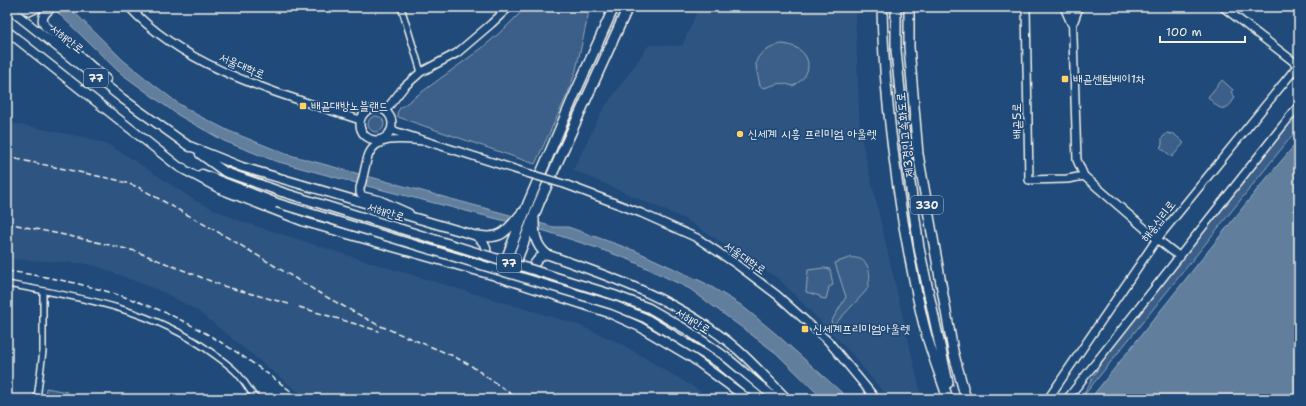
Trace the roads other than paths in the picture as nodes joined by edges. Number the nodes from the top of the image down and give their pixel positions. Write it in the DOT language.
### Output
graph roads {
  1 [pos="20,7"];
  2 [pos="129,7"];
  3 [pos="401,7"];
  4 [pos="509,7"];
  5 [pos="614,7"];
  6 [pos="628,7"];
  7 [pos="882,7"];
  8 [pos="896,7"];
  9 [pos="910,7"];
  10 [pos="1026,7"];
  11 [pos="1064,7"];
  12 [pos="1072,7"];
  13 [pos="1079,7"];
  14 [pos="1222,7"];
  15 [pos="7,8"];
  16 [pos="46,9"];
  17 [pos="1072,27"];
  18 [pos="7,31"];
  19 [pos="1298,64"];
  20 [pos="421,72"];
  21 [pos="124,99"];
  22 [pos="1299,105"];
  23 [pos="385,111"];
  24 [pos="360,120"];
  25 [pos="391,130"];
  26 [pos="379,140"];
  27 [pos="424,141"];
  28 [pos="187,145"];
  29 [pos="368,152"];
  30 [pos="179,167"];
  31 [pos="1084,176"];
  32 [pos="525,210"];
  33 [pos="423,220"];
  34 [pos="526,235"];
  35 [pos="477,236"];
  36 [pos="1157,239"];
  37 [pos="546,254"];
  38 [pos="1180,257"];
  39 [pos="468,268"];
  40 [pos="499,277"];
  41 [pos="509,280"];
  42 [pos="7,284"];
  43 [pos="536,288"];
  44 [pos="43,291"];
  45 [pos="37,399"];
  46 [pos="256,399"];
  47 [pos="748,399"];
  48 [pos="762,399"];
  49 [pos="779,399"];
  50 [pos="787,399"];
  51 [pos="876,399"];
  52 [pos="948,399"];
  53 [pos="952,399"];
  54 [pos="966,399"];
  55 [pos="1048,399"];
  56 [pos="1067,399"];
  1 -- 16 [label="main road"];
  2 -- 24 [label="main road, 서울대학로"];
  3 -- 20 [label="street"];
  4 -- 20 [label="main road"];
  5 -- 32 [label="highway"];
  6 -- 34 [label="highway"];
  7 -- 52 [label="highway"];
  8 -- 53 [label="highway, 제3경인고속화도로 / 330"];
  9 -- 54 [label="highway, 제3경인고속화도로 / 330"];
  10 -- 31 [label="main road, 배곧5로"];
  11 -- 17 [label="main road"];
  12 -- 17 [label="main road"];
  13 -- 17 [label="main road"];
  14 -- 19 [label="main road, 해송십리로"];
  15 -- 21 [label="main road, 서해안로 / 77"];
  16 -- 21 [label="main road"];
  17 -- 31 [label="main road"];
  18 -- 30 [label="main road, 서해안로 / 77"];
  19 -- 36 [label="main road, 해송십리로"];
  20 -- 23 [label="main road"];
  21 -- 28 [label="main road, 서해안로 / 77"];
  22 -- 38 [label="main road"];
  23 -- 24 [label="main road"];
  23 -- 25 [label="main road"];
  24 -- 26 [label="main road"];
  25 -- 26 [label="main road"];
  25 -- 27 [label="main road"];
  26 -- 29 [label="main road"];
  27 -- 29 [label="main road"];
  27 -- 51 [label="main road, 서울대학로, bridge"];
  28 -- 33 [label="main road"];
  28 -- 49 [label="main road, 서해안로 / 77, bridge"];
  29 -- 33 [label="main road"];
  30 -- 39 [label="main road"];
  30 -- 48 [label="main road, 서해안로 / 77, bridge"];
  31 -- 36 [label="main road"];
  32 -- 34 [label="highway"];
  32 -- 35 [label="highway"];
  33 -- 35 [label="main road"];
  34 -- 37 [label="highway"];
  34 -- 40 [label="highway"];
  34 -- 41 [label="highway"];
  35 -- 39 [label="main road"];
  36 -- 38 [label="main road"];
  36 -- 55 [label="main road, 해송십리로"];
  37 -- 43 [label="main road"];
  37 -- 50 [label="main road"];
  38 -- 56 [label="main road"];
  39 -- 40 [label="main road"];
  40 -- 41 [label="main road"];
  41 -- 43 [label="main road"];
  42 -- 44 [label="street"];
  43 -- 47 [label="main road"];
  44 -- 45 [label="street"];
  44 -- 46 [label="street"];
}
